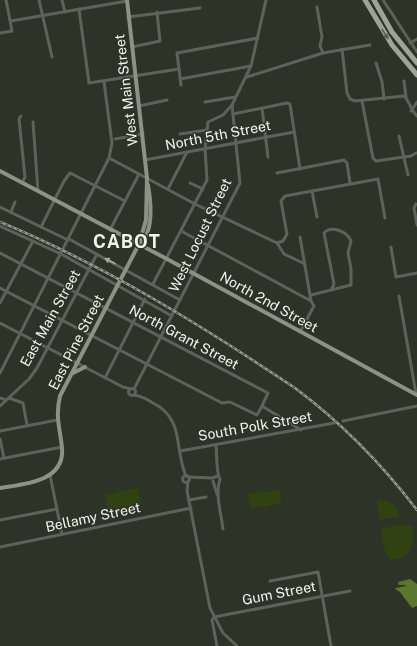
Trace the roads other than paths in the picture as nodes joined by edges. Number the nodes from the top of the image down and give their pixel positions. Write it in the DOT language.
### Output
graph roads {
  1 [pos="6,0"];
  2 [pos="39,0"];
  3 [pos="62,0"];
  4 [pos="127,0"];
  5 [pos="266,0"];
  6 [pos="366,0"];
  7 [pos="374,0"];
  8 [pos="383,0"];
  9 [pos="316,7"];
  10 [pos="200,8"];
  11 [pos="79,10"];
  12 [pos="65,12"];
  13 [pos="158,12"];
  14 [pos="43,16"];
  15 [pos="128,17"];
  16 [pos="10,21"];
  17 [pos="0,33"];
  18 [pos="258,38"];
  19 [pos="417,39"];
  20 [pos="410,42"];
  21 [pos="370,45"];
  22 [pos="132,47"];
  23 [pos="342,49"];
  24 [pos="323,52"];
  25 [pos="417,52"];
  26 [pos="52,58"];
  27 [pos="376,63"];
  28 [pos="417,64"];
  29 [pos="252,66"];
  30 [pos="178,69"];
  31 [pos="417,75"];
  32 [pos="135,76"];
  33 [pos="247,76"];
  34 [pos="180,79"];
  35 [pos="404,81"];
  36 [pos="104,82"];
  37 [pos="181,85"];
  38 [pos="235,97"];
  39 [pos="406,97"];
  40 [pos="384,99"];
  41 [pos="167,100"];
  42 [pos="362,100"];
  43 [pos="205,102"];
  44 [pos="417,102"];
  45 [pos="232,105"];
  46 [pos="139,106"];
  47 [pos="262,108"];
  48 [pos="411,111"];
  49 [pos="233,114"];
  50 [pos="21,116"];
  51 [pos="417,116"];
  52 [pos="33,122"];
  53 [pos="207,130"];
  54 [pos="294,132"];
  55 [pos="143,134"];
  56 [pos="180,134"];
  57 [pos="399,136"];
  58 [pos="265,138"];
  59 [pos="115,139"];
  60 [pos="237,143"];
  61 [pos="205,149"];
  62 [pos="187,152"];
  63 [pos="416,153"];
  64 [pos="268,157"];
  65 [pos="404,157"];
  66 [pos="110,159"];
  67 [pos="145,160"];
  68 [pos="300,169"];
  69 [pos="0,171"];
  70 [pos="277,173"];
  71 [pos="139,174"];
  72 [pos="408,175"];
  73 [pos="146,178"];
  74 [pos="22,183"];
  75 [pos="190,183"];
  76 [pos="350,183"];
  77 [pos="96,186"];
  78 [pos="168,189"];
  79 [pos="203,189"];
  80 [pos="38,191"];
  81 [pos="312,191"];
  82 [pos="54,200"];
  83 [pos="125,201"];
  84 [pos="15,202"];
  85 [pos="195,204"];
  86 [pos="416,204"];
  87 [pos="0,207"];
  88 [pos="11,212"];
  89 [pos="82,215"];
  90 [pos="317,217"];
  91 [pos="223,218"];
  92 [pos="385,218"];
  93 [pos="417,225"];
  94 [pos="0,226"];
  95 [pos="41,227"];
  96 [pos="110,230"];
  97 [pos="181,231"];
  98 [pos="300,237"];
  99 [pos="69,239"];
  100 [pos="33,241"];
  101 [pos="277,243"];
  102 [pos="139,244"];
  103 [pos="209,246"];
  104 [pos="391,247"];
  105 [pos="0,253"];
  106 [pos="61,254"];
  107 [pos="97,254"];
  108 [pos="167,259"];
  109 [pos="21,264"];
  110 [pos="305,264"];
  111 [pos="90,269"];
  112 [pos="126,269"];
  113 [pos="194,273"];
  114 [pos="417,273"];
  115 [pos="49,278"];
  116 [pos="118,284"];
  117 [pos="153,284"];
  118 [pos="334,284"];
  119 [pos="0,288"];
  120 [pos="339,289"];
  121 [pos="331,290"];
  122 [pos="6,291"];
  123 [pos="77,293"];
  124 [pos="311,295"];
  125 [pos="399,296"];
  126 [pos="145,300"];
  127 [pos="180,300"];
  128 [pos="311,301"];
  129 [pos="0,303"];
  130 [pos="34,306"];
  131 [pos="106,308"];
  132 [pos="172,316"];
  133 [pos="62,321"];
  134 [pos="133,322"];
  135 [pos="0,323"];
  136 [pos="300,332"];
  137 [pos="19,334"];
  138 [pos="91,335"];
  139 [pos="161,337"];
  140 [pos="48,348"];
  141 [pos="119,350"];
  142 [pos="77,363"];
  143 [pos="146,364"];
  144 [pos="85,367"];
  145 [pos="0,373"];
  146 [pos="70,377"];
  147 [pos="105,378"];
  148 [pos="123,387"];
  149 [pos="134,389"];
  150 [pos="129,393"];
  151 [pos="134,395"];
  152 [pos="417,395"];
  153 [pos="141,396"];
  154 [pos="0,398"];
  155 [pos="8,399"];
  156 [pos="0,406"];
  157 [pos="262,406"];
  158 [pos="417,406"];
  159 [pos="57,420"];
  160 [pos="343,421"];
  161 [pos="334,423"];
  162 [pos="27,425"];
  163 [pos="301,430"];
  164 [pos="0,431"];
  165 [pos="0,439"];
  166 [pos="216,444"];
  167 [pos="62,447"];
  168 [pos="180,451"];
  169 [pos="2,458"];
  170 [pos="50,475"];
  171 [pos="214,478"];
  172 [pos="187,479"];
  173 [pos="217,483"];
  174 [pos="0,488"];
  175 [pos="218,495"];
  176 [pos="206,498"];
  177 [pos="189,500"];
  178 [pos="190,508"];
  179 [pos="58,509"];
  180 [pos="0,520"];
  181 [pos="223,529"];
  182 [pos="62,534"];
  183 [pos="0,546"];
  184 [pos="270,581"];
  185 [pos="350,591"];
  186 [pos="322,596"];
  187 [pos="214,617"];
  188 [pos="217,646"];
  189 [pos="237,646"];
  190 [pos="331,646"];
  1 -- 16 [label="street"];
  2 -- 14 [label="street"];
  3 -- 12 [label="street"];
  4 -- 11 [label="street"];
  4 -- 15 [label="main road, West Main Street"];
  5 -- 18 [label="street, West Locust Street"];
  6 -- 31 [label="highway, one-way"];
  7 -- 28 [label="highway"];
  8 -- 20 [label="street"];
  9 -- 24 [label="street"];
  10 -- 13 [label="street"];
  11 -- 12 [label="street"];
  11 -- 36 [label="street"];
  12 -- 14 [label="street"];
  13 -- 15 [label="street"];
  13 -- 22 [label="street"];
  14 -- 16 [label="street"];
  14 -- 26 [label="street"];
  15 -- 22 [label="main road, West Main Street"];
  16 -- 17 [label="street"];
  18 -- 29 [label="street, West Locust Street"];
  18 -- 30 [label="street"];
  19 -- 20 [label="street"];
  20 -- 25 [label="street"];
  21 -- 23 [label="street"];
  22 -- 32 [label="main road, West Main Street"];
  23 -- 24 [label="street"];
  23 -- 42 [label="street"];
  24 -- 33 [label="street"];
  27 -- 40 [label="street"];
  29 -- 33 [label="street, West Locust Street"];
  29 -- 34 [label="street"];
  30 -- 32 [label="street"];
  30 -- 34 [label="street"];
  32 -- 36 [label="street"];
  32 -- 46 [label="main road, West Main Street"];
  33 -- 38 [label="street, West Locust Street"];
  34 -- 37 [label="street"];
  35 -- 39 [label="street"];
  36 -- 66 [label="street"];
  38 -- 43 [label="street"];
  38 -- 45 [label="street, West Locust Street"];
  39 -- 40 [label="street"];
  39 -- 48 [label="street"];
  40 -- 42 [label="street"];
  41 -- 46 [label="street"];
  42 -- 65 [label="street"];
  44 -- 48 [label="street"];
  45 -- 49 [label="street, West Locust Street"];
  45 -- 53 [label="street"];
  46 -- 55 [label="main road, West Main Street"];
  47 -- 49 [label="street"];
  47 -- 54 [label="street"];
  47 -- 58 [label="street"];
  48 -- 51 [label="street"];
  49 -- 60 [label="street, West Locust Street"];
  50 -- 74 [label="street"];
  52 -- 80 [label="street"];
  53 -- 56 [label="street"];
  53 -- 61 [label="street"];
  54 -- 58 [label="street, North 5th Street"];
  54 -- 68 [label="street"];
  55 -- 59 [label="street"];
  55 -- 67 [label="main road, West Main Street"];
  57 -- 65 [label="street"];
  58 -- 60 [label="street, North 5th Street"];
  58 -- 64 [label="street"];
  60 -- 61 [label="street, North 5th Street"];
  60 -- 91 [label="street, West Locust Street"];
  61 -- 62 [label="street, North 5th Street"];
  61 -- 79 [label="street"];
  62 -- 67 [label="street, North 5th Street"];
  62 -- 78 [label="street"];
  63 -- 65 [label="street"];
  65 -- 72 [label="street"];
  66 -- 71 [label="street"];
  66 -- 77 [label="street"];
  67 -- 73 [label="main road, West Main Street"];
  68 -- 70 [label="street"];
  68 -- 76 [label="street"];
  69 -- 74 [label="main road, North 2nd Street"];
  71 -- 73 [label="street"];
  71 -- 83 [label="street"];
  73 -- 78 [label="street"];
  73 -- 102 [label="main road, West Main Street"];
  74 -- 80 [label="main road, North 2nd Street"];
  75 -- 79 [label="street"];
  76 -- 81 [label="street"];
  76 -- 92 [label="street"];
  77 -- 82 [label="street"];
  77 -- 83 [label="street"];
  77 -- 89 [label="street"];
  78 -- 85 [label="street"];
  79 -- 85 [label="street"];
  80 -- 82 [label="main road, North 2nd Street"];
  81 -- 90 [label="street"];
  81 -- 101 [label="street"];
  82 -- 89 [label="main road, North 2nd Street"];
  82 -- 95 [label="street"];
  83 -- 96 [label="street"];
  84 -- 88 [label="street"];
  85 -- 91 [label="street"];
  85 -- 97 [label="street"];
  86 -- 93 [label="street"];
  87 -- 88 [label="street"];
  88 -- 95 [label="street"];
  89 -- 96 [label="main road, North 2nd Street"];
  89 -- 99 [label="street"];
  91 -- 101 [label="street"];
  91 -- 103 [label="street, West Locust Street"];
  94 -- 100 [label="street"];
  95 -- 99 [label="street"];
  96 -- 102 [label="main road, North 2nd Street"];
  97 -- 103 [label="street"];
  97 -- 108 [label="street"];
  98 -- 110 [label="street"];
  99 -- 106 [label="street"];
  99 -- 107 [label="street"];
  100 -- 106 [label="street"];
  100 -- 109 [label="street"];
  101 -- 110 [label="street"];
  102 -- 108 [label="main road, North 2nd Street"];
  102 -- 112 [label="main road, East Pine Street"];
  103 -- 113 [label="street, West Locust Street"];
  103 -- 128 [label="street"];
  104 -- 114 [label="street"];
  105 -- 109 [label="street, North Grant Street"];
  106 -- 111 [label="street"];
  106 -- 115 [label="street"];
  107 -- 111 [label="street, East Main Street"];
  112 -- 107 [label="street, one-way"];
  108 -- 113 [label="main road, North 2nd Street"];
  108 -- 117 [label="street"];
  109 -- 115 [label="street, North Grant Street"];
  109 -- 122 [label="street"];
  110 -- 124 [label="street"];
  111 -- 116 [label="street"];
  111 -- 123 [label="street, East Main Street"];
  112 -- 116 [label="main road, East Pine Street"];
  112 -- 117 [label="street"];
  113 -- 127 [label="street, West Locust Street"];
  113 -- 136 [label="main road, North 2nd Street"];
  115 -- 123 [label="street, North Grant Street"];
  115 -- 130 [label="street"];
  116 -- 126 [label="street"];
  116 -- 131 [label="main road, East Pine Street"];
  117 -- 127 [label="street"];
  118 -- 120 [label="street"];
  118 -- 120 [label="street"];
  118 -- 121 [label="street"];
  119 -- 122 [label="street"];
  120 -- 121 [label="street"];
  121 -- 124 [label="street"];
  122 -- 129 [label="street"];
  122 -- 130 [label="street"];
  123 -- 131 [label="street, North Grant Street"];
  123 -- 133 [label="street, East Main Street"];
  124 -- 128 [label="street"];
  125 -- 152 [label="street"];
  126 -- 132 [label="street"];
  126 -- 134 [label="street"];
  127 -- 132 [label="street, West Locust Street"];
  128 -- 136 [label="street"];
  130 -- 133 [label="street"];
  130 -- 137 [label="street"];
  131 -- 134 [label="street, North Grant Street"];
  131 -- 138 [label="main road, East Pine Street"];
  132 -- 139 [label="street, West Locust Street"];
  133 -- 138 [label="street"];
  133 -- 140 [label="street, East Main Street"];
  134 -- 139 [label="street, North Grant Street"];
  134 -- 141 [label="street"];
  135 -- 137 [label="street"];
  136 -- 152 [label="main road, North 2nd Street"];
  137 -- 140 [label="street"];
  137 -- 145 [label="street"];
  138 -- 141 [label="street"];
  138 -- 142 [label="main road, East Pine Street"];
  139 -- 143 [label="street, West Locust Street"];
  139 -- 157 [label="street, North Grant Street"];
  140 -- 142 [label="street"];
  140 -- 155 [label="street, East Main Street"];
  141 -- 143 [label="street"];
  141 -- 147 [label="street"];
  142 -- 144 [label="street"];
  142 -- 146 [label="main road, East Pine Street"];
  143 -- 149 [label="street, West Locust Street"];
  143 -- 157 [label="street"];
  144 -- 146 [label="main road"];
  144 -- 147 [label="street"];
  146 -- 159 [label="main road, East Pine Street"];
  147 -- 148 [label="street"];
  148 -- 149 [label="street"];
  148 -- 150 [label="street"];
  149 -- 150 [label="street"];
  149 -- 151 [label="street"];
  149 -- 153 [label="street"];
  150 -- 151 [label="street"];
  151 -- 153 [label="street"];
  153 -- 168 [label="street"];
  154 -- 155 [label="street"];
  155 -- 156 [label="street, East Main Street"];
  155 -- 162 [label="street"];
  157 -- 163 [label="street"];
  158 -- 160 [label="street"];
  159 -- 162 [label="street"];
  159 -- 167 [label="main road, East Pine Street"];
  161 -- 163 [label="street, South Polk Street"];
  162 -- 164 [label="street"];
  163 -- 166 [label="street, South Polk Street"];
  165 -- 169 [label="street"];
  166 -- 168 [label="street, South Polk Street"];
  166 -- 171 [label="street"];
  167 -- 169 [label="street"];
  167 -- 170 [label="main road, East Pine Street"];
  168 -- 172 [label="street"];
  170 -- 174 [label="main road"];
  170 -- 179 [label="street"];
  171 -- 172 [label="street"];
  171 -- 173 [label="street"];
  171 -- 173 [label="street"];
  171 -- 175 [label="street"];
  172 -- 177 [label="street"];
  173 -- 175 [label="street"];
  175 -- 181 [label="street"];
  176 -- 177 [label="street"];
  177 -- 178 [label="street"];
  178 -- 182 [label="street, Bellamy Street"];
  178 -- 187 [label="street"];
  179 -- 180 [label="street"];
  179 -- 182 [label="street"];
  182 -- 183 [label="street, Bellamy Street"];
  184 -- 186 [label="street"];
  185 -- 186 [label="street, Gum Street"];
  186 -- 187 [label="street, Gum Street"];
  186 -- 190 [label="street"];
  187 -- 188 [label="street"];
  187 -- 189 [label="street"];
}
